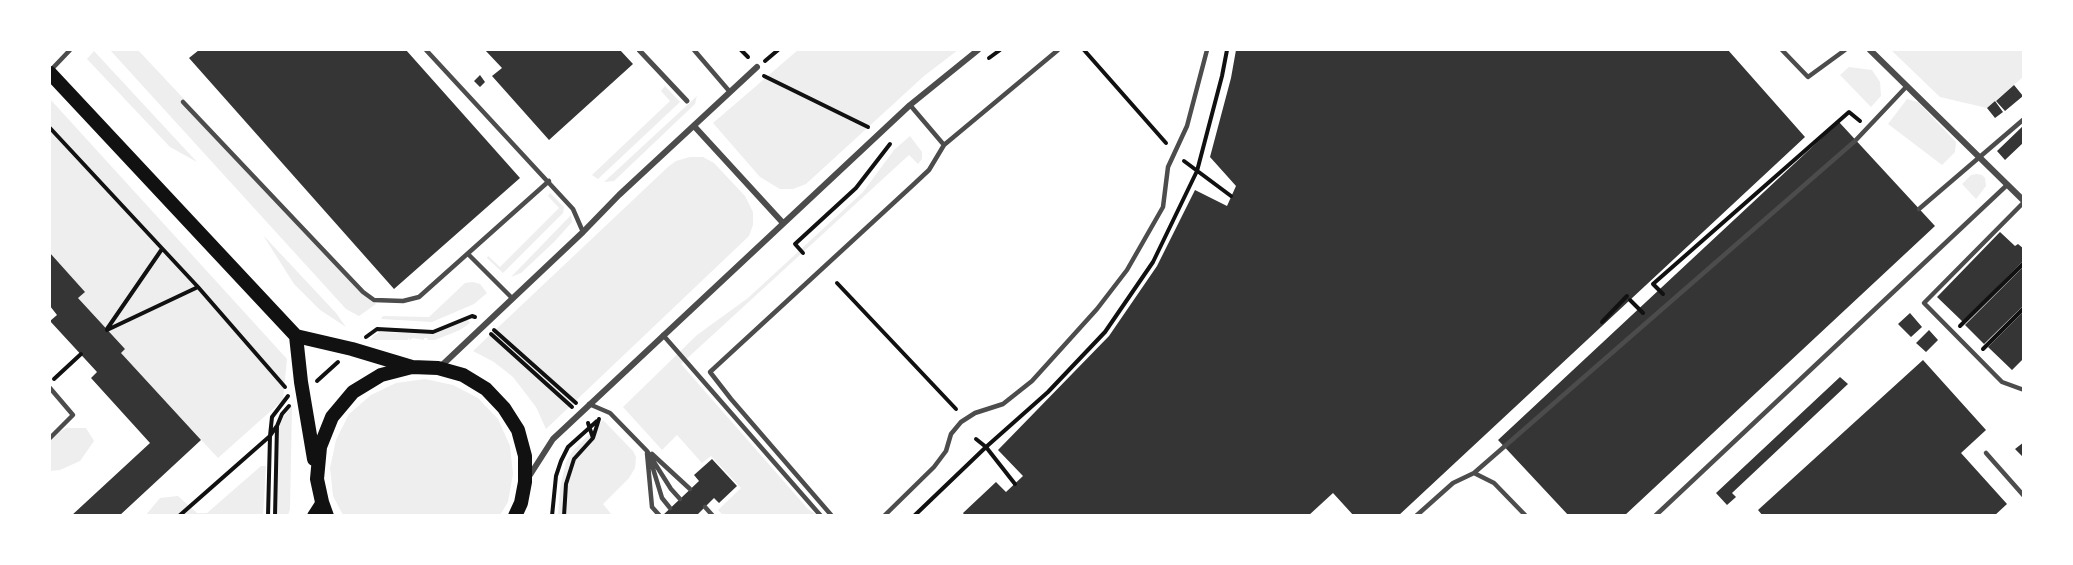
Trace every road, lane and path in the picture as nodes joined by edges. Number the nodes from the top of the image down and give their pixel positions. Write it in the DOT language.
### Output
graph roads {
  1 [pos="69,50"];
  2 [pos="426,50"];
  3 [pos="639,50"];
  4 [pos="696,50"];
  5 [pos="741,50"];
  6 [pos="978,50"];
  7 [pos="1058,50"];
  8 [pos="1084,50"];
  9 [pos="1207,50"];
  10 [pos="1782,50"];
  11 [pos="1845,50"];
  12 [pos="1870,50"];
  13 [pos="748,57"];
  14 [pos="757,68"];
  15 [pos="50,72"];
  16 [pos="764,75"];
  17 [pos="1907,86"];
  18 [pos="730,92"];
  19 [pos="687,101"];
  20 [pos="183,102"];
  21 [pos="910,105"];
  22 [pos="2024,119"];
  23 [pos="694,126"];
  24 [pos="869,127"];
  25 [pos="50,128"];
  26 [pos="1867,128"];
  27 [pos="894,141"];
  28 [pos="945,145"];
  29 [pos="1169,146"];
  30 [pos="1978,158"];
  31 [pos="1181,159"];
  32 [pos="549,181"];
  33 [pos="2007,186"];
  34 [pos="1231,196"];
  35 [pos="2024,202"];
  36 [pos="1919,209"];
  37 [pos="783,223"];
  38 [pos="583,232"];
  39 [pos="162,248"];
  40 [pos="803,253"];
  41 [pos="468,254"];
  42 [pos="2024,263"];
  43 [pos="837,283"];
  44 [pos="198,287"];
  45 [pos="512,298"];
  46 [pos="1669,300"];
  47 [pos="2024,308"];
  48 [pos="476,318"];
  49 [pos="1648,319"];
  50 [pos="1602,322"];
  51 [pos="1953,333"];
  52 [pos="495,334"];
  53 [pos="663,335"];
  54 [pos="296,336"];
  55 [pos="365,338"];
  56 [pos="352,349"];
  57 [pos="81,354"];
  58 [pos="1976,356"];
  59 [pos="412,367"];
  60 [pos="438,368"];
  61 [pos="710,372"];
  62 [pos="703,380"];
  63 [pos="50,383"];
  64 [pos="50,388"];
  65 [pos="2024,390"];
  66 [pos="295,393"];
  67 [pos="571,402"];
  68 [pos="292,403"];
  69 [pos="589,404"];
  70 [pos="956,409"];
  71 [pos="589,425"];
  72 [pos="277,426"];
  73 [pos="270,436"];
  74 [pos="50,438"];
  75 [pos="593,438"];
  76 [pos="976,439"];
  77 [pos="986,447"];
  78 [pos="647,451"];
  79 [pos="1986,453"];
  80 [pos="1474,473"];
  81 [pos="317,479"];
  82 [pos="525,482"];
  83 [pos="1015,484"];
  84 [pos="690,489"];
  85 [pos="2024,496"];
  86 [pos="680,499"];
  87 [pos="322,502"];
  88 [pos="705,507"];
  89 [pos="670,508"];
  90 [pos="520,511"];
  91 [pos="179,516"];
  92 [pos="268,516"];
  93 [pos="275,516"];
  94 [pos="313,516"];
  95 [pos="327,516"];
  96 [pos="552,516"];
  97 [pos="564,516"];
  98 [pos="660,516"];
  99 [pos="713,516"];
  100 [pos="821,516"];
  101 [pos="832,516"];
  102 [pos="884,516"];
  103 [pos="914,516"];
  104 [pos="1416,516"];
  105 [pos="1526,516"];
  106 [pos="1655,516"];
  1 -- 15 [label="lane"];
  2 -- 32 [label="lane"];
  3 -- 19 [label="street"];
  4 -- 18 [label="lane"];
  5 -- 13 [label="path"];
  6 -- 21 [label="street"];
  7 -- 28 [label="lane"];
  8 -- 29 [label="path"];
  9 -- 102 [label="lane"];
  10 -- 11 [label="lane"];
  12 -- 17 [label="street"];
  14 -- 18 [label="street"];
  15 -- 54 [label="main road"];
  16 -- 24 [label="path"];
  17 -- 26 [label="lane"];
  17 -- 30 [label="street"];
  18 -- 23 [label="street"];
  20 -- 41 [label="lane"];
  21 -- 28 [label="lane"];
  21 -- 37 [label="street"];
  22 -- 30 [label="lane"];
  23 -- 37 [label="street"];
  23 -- 38 [label="street"];
  25 -- 39 [label="path"];
  26 -- 46 [label="path"];
  26 -- 80 [label="lane"];
  27 -- 40 [label="path"];
  28 -- 61 [label="lane"];
  30 -- 33 [label="street"];
  30 -- 36 [label="lane"];
  31 -- 34 [label="path"];
  32 -- 38 [label="lane"];
  32 -- 41 [label="lane"];
  33 -- 35 [label="street"];
  33 -- 106 [label="lane"];
  35 -- 51 [label="lane"];
  37 -- 53 [label="street"];
  38 -- 45 [label="street"];
  39 -- 44 [label="path"];
  39 -- 44 [label="path"];
  41 -- 45 [label="lane"];
  42 -- 51 [label="path"];
  43 -- 70 [label="path"];
  44 -- 66 [label="path"];
  45 -- 60 [label="street"];
  47 -- 58 [label="path"];
  48 -- 55 [label="path"];
  49 -- 50 [label="path"];
  51 -- 58 [label="lane"];
  52 -- 67 [label="path"];
  53 -- 62 [label="lane"];
  53 -- 69 [label="street"];
  54 -- 56 [label="main road"];
  54 -- 66 [label="main road"];
  56 -- 59 [label="main road"];
  56 -- 66 [label="path"];
  57 -- 63 [label="path"];
  58 -- 65 [label="lane"];
  59 -- 60 [label="main road"];
  59 -- 81 [label="main road"];
  60 -- 82 [label="main road"];
  61 -- 62 [label="lane"];
  61 -- 101 [label="lane"];
  62 -- 100 [label="lane"];
  64 -- 74 [label="lane"];
  66 -- 73 [label="path"];
  66 -- 81 [label="main road"];
  68 -- 72 [label="path"];
  69 -- 78 [label="lane"];
  69 -- 82 [label="street"];
  71 -- 75 [label="path"];
  71 -- 75 [label="path"];
  71 -- 96 [label="path"];
  72 -- 73 [label="path"];
  72 -- 93 [label="path"];
  73 -- 91 [label="path"];
  73 -- 92 [label="path"];
  75 -- 97 [label="path"];
  76 -- 77 [label="path"];
  77 -- 83 [label="path"];
  77 -- 103 [label="path"];
  78 -- 84 [label="lane"];
  78 -- 86 [label="lane"];
  78 -- 89 [label="lane"];
  78 -- 98 [label="lane"];
  79 -- 85 [label="lane"];
  80 -- 104 [label="lane"];
  80 -- 105 [label="lane"];
  81 -- 87 [label="main road"];
  82 -- 90 [label="main road"];
  87 -- 94 [label="main road"];
  87 -- 95 [label="main road"];
  88 -- 99 [label="lane"];
}
